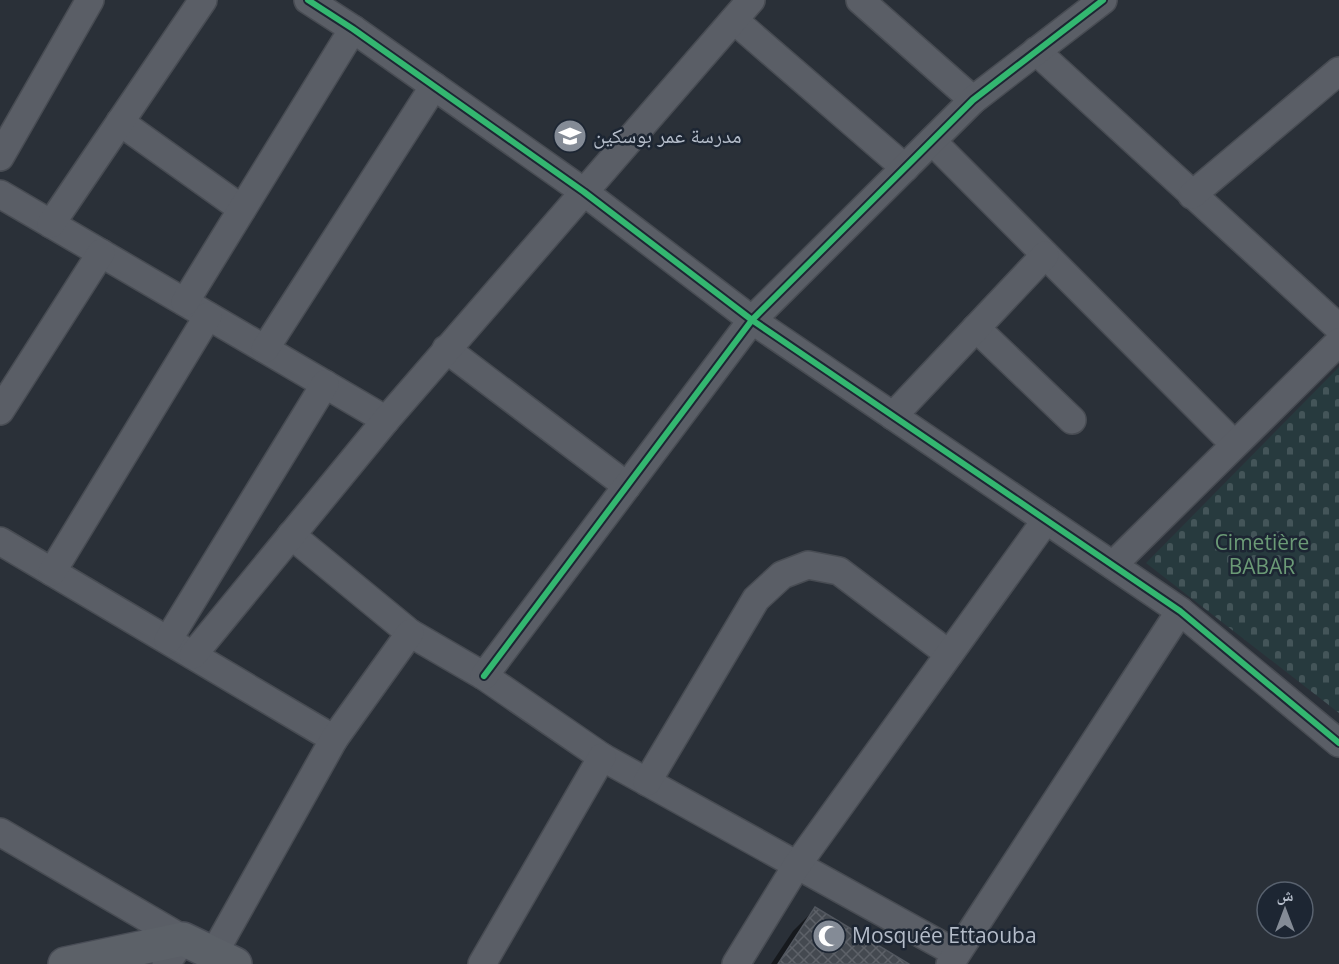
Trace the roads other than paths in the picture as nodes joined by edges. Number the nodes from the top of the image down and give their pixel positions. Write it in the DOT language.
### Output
graph roads {
  1 [pos="90,0"];
  2 [pos="203,0"];
  3 [pos="308,0"];
  4 [pos="860,0"];
  5 [pos="1103,0"];
  6 [pos="743,10"];
  7 [pos="353,29"];
  8 [pos="1036,51"];
  9 [pos="1339,71"];
  10 [pos="434,86"];
  11 [pos="973,100"];
  12 [pos="120,123"];
  13 [pos="932,141"];
  14 [pos="0,157"];
  15 [pos="905,168"];
  16 [pos="584,192"];
  17 [pos="0,194"];
  18 [pos="1192,195"];
  19 [pos="242,209"];
  20 [pos="51,224"];
  21 [pos="101,253"];
  22 [pos="1045,255"];
  23 [pos="185,302"];
  24 [pos="208,316"];
  25 [pos="752,320"];
  26 [pos="976,328"];
  27 [pos="1339,328"];
  28 [pos="1339,342"];
  29 [pos="265,349"];
  30 [pos="446,349"];
  31 [pos="326,384"];
  32 [pos="0,411"];
  33 [pos="893,416"];
  34 [pos="386,420"];
  35 [pos="1072,420"];
  36 [pos="1234,444"];
  37 [pos="627,486"];
  38 [pos="1046,520"];
  39 [pos="291,535"];
  40 [pos="0,541"];
  41 [pos="1113,565"];
  42 [pos="52,572"];
  43 [pos="1180,611"];
  44 [pos="410,633"];
  45 [pos="168,640"];
  46 [pos="949,654"];
  47 [pos="193,655"];
  48 [pos="484,676"];
  49 [pos="334,739"];
  50 [pos="1339,743"];
  51 [pos="602,757"];
  52 [pos="647,782"];
  53 [pos="0,832"];
  54 [pos="797,865"];
  55 [pos="175,951"];
  56 [pos="225,959"];
  57 [pos="953,959"];
  58 [pos="65,964"];
  59 [pos="482,964"];
  60 [pos="736,964"];
  1 -- 14 [label="street"];
  2 -- 12 [label="street"];
  3 -- 7 [label="street"];
  4 -- 11 [label="street"];
  5 -- 8 [label="street"];
  6 -- 15 [label="street"];
  6 -- 16 [label="street"];
  7 -- 10 [label="street"];
  7 -- 19 [label="street"];
  8 -- 11 [label="street"];
  8 -- 18 [label="street"];
  9 -- 18 [label="street"];
  10 -- 16 [label="street"];
  10 -- 29 [label="street"];
  11 -- 13 [label="street"];
  12 -- 19 [label="street"];
  12 -- 20 [label="street"];
  13 -- 15 [label="street"];
  13 -- 22 [label="street"];
  15 -- 25 [label="street"];
  16 -- 25 [label="street"];
  16 -- 30 [label="street"];
  17 -- 20 [label="street"];
  18 -- 27 [label="street"];
  19 -- 23 [label="street"];
  20 -- 21 [label="street"];
  21 -- 23 [label="street"];
  21 -- 32 [label="street"];
  22 -- 26 [label="street"];
  22 -- 36 [label="street"];
  23 -- 24 [label="street"];
  24 -- 29 [label="street"];
  24 -- 42 [label="street"];
  25 -- 33 [label="street"];
  25 -- 37 [label="street"];
  26 -- 33 [label="street"];
  26 -- 35 [label="street"];
  28 -- 36 [label="street"];
  29 -- 31 [label="street"];
  30 -- 34 [label="street"];
  30 -- 37 [label="street"];
  31 -- 34 [label="street"];
  31 -- 45 [label="street"];
  33 -- 38 [label="street"];
  34 -- 39 [label="street"];
  36 -- 41 [label="street"];
  37 -- 48 [label="street"];
  38 -- 41 [label="street"];
  38 -- 46 [label="street"];
  39 -- 44 [label="street"];
  39 -- 47 [label="street"];
  40 -- 42 [label="street"];
  41 -- 43 [label="street"];
  42 -- 45 [label="street"];
  43 -- 50 [label="street"];
  43 -- 57 [label="street"];
  44 -- 48 [label="street"];
  44 -- 49 [label="street"];
  45 -- 47 [label="street"];
  46 -- 52 [label="street"];
  46 -- 54 [label="street"];
  47 -- 49 [label="street"];
  48 -- 51 [label="street"];
  49 -- 56 [label="street"];
  51 -- 52 [label="street"];
  51 -- 59 [label="street"];
  52 -- 54 [label="street"];
  53 -- 55 [label="street"];
  54 -- 57 [label="street"];
  54 -- 60 [label="street"];
  55 -- 56 [label="main road"];
  55 -- 58 [label="main road"];
}
